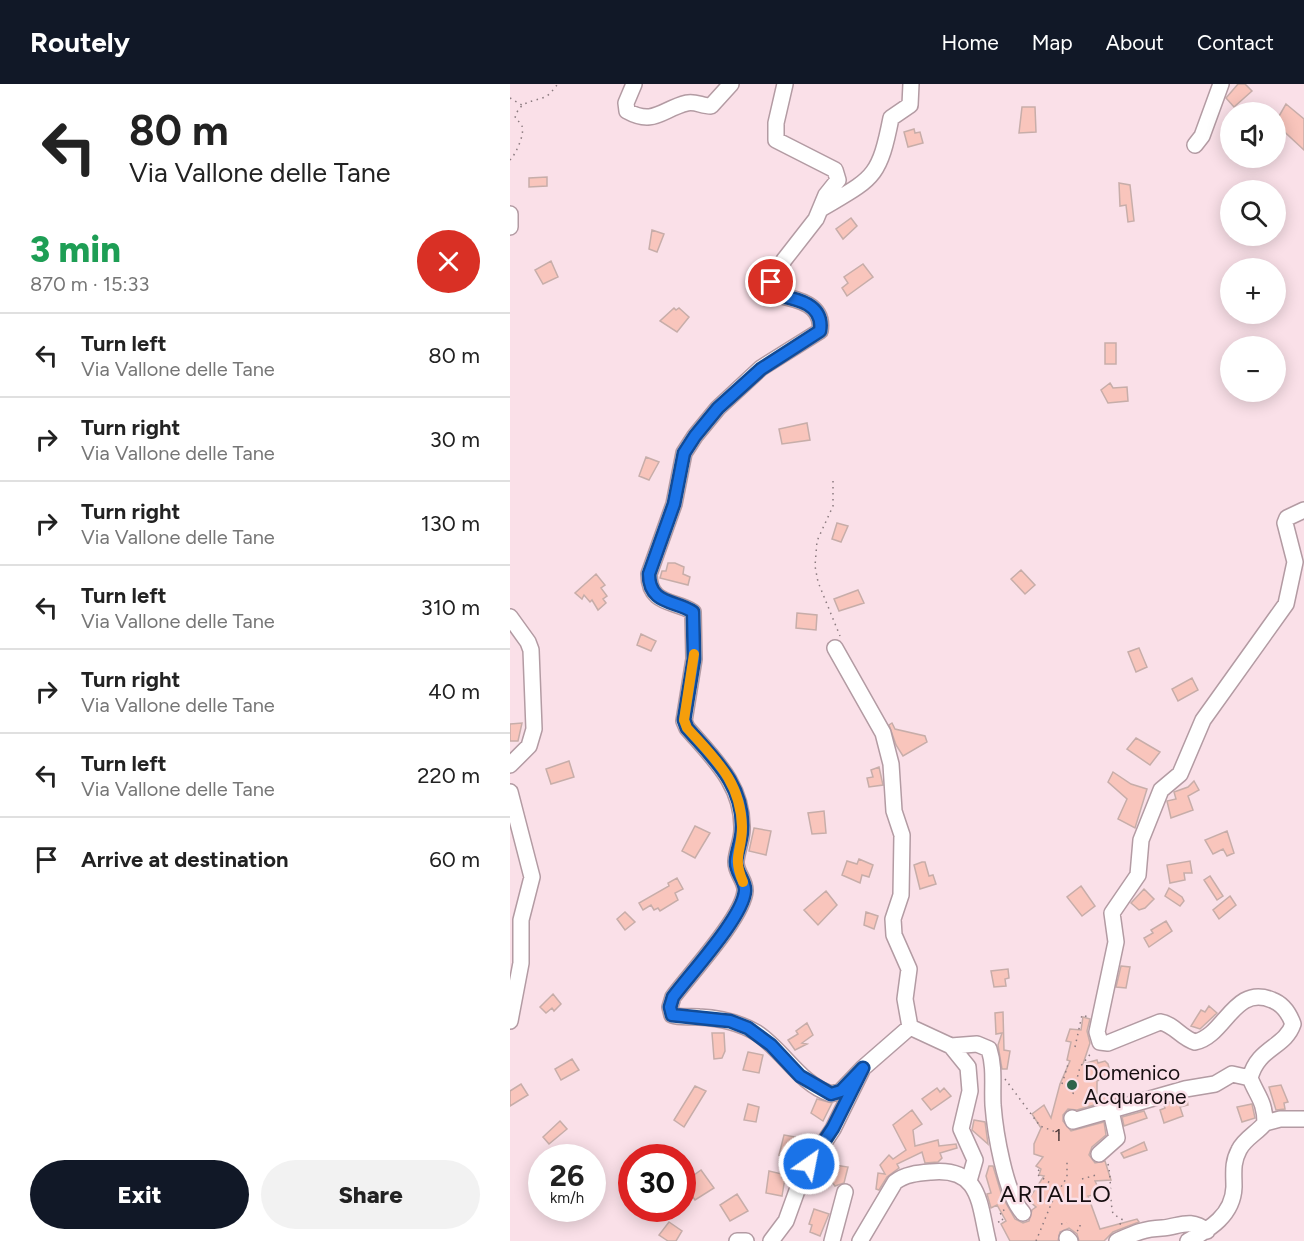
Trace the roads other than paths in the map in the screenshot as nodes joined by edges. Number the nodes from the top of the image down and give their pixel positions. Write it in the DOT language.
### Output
graph roads {
  1 [pos="634,84"];
  2 [pos="731,84"];
  3 [pos="785,84"];
  4 [pos="911,84"];
  5 [pos="1221,84"];
  6 [pos="1195,145"];
  7 [pos="821,209"];
  8 [pos="510,214"];
  9 [pos="510,227"];
  10 [pos="1304,510"];
  11 [pos="510,617"];
  12 [pos="838,643"];
  13 [pos="510,765"];
  14 [pos="510,792"];
  15 [pos="510,1021"];
  16 [pos="910,1027"];
  17 [pos="951,1046"];
  18 [pos="863,1068"];
  19 [pos="1250,1078"];
  20 [pos="1116,1110"];
  21 [pos="1072,1119"];
  22 [pos="1304,1119"];
  23 [pos="1265,1124"];
  24 [pos="1099,1154"];
  25 [pos="969,1181"];
  26 [pos="845,1192"];
  27 [pos="1023,1213"];
  28 [pos="1163,1228"];
  29 [pos="1207,1231"];
  30 [pos="1118,1240"];
  31 [pos="737,1241"];
  32 [pos="746,1241"];
  33 [pos="771,1241"];
  34 [pos="832,1241"];
  35 [pos="860,1241"];
  36 [pos="988,1241"];
  37 [pos="1138,1241"];
  38 [pos="1188,1241"];
  1 -- 2 [label="street"];
  3 -- 7 [label="street"];
  4 -- 7 [label="street"];
  5 -- 6 [label="street"];
  7 -- 18 [label="street"];
  8 -- 9 [label="street"];
  10 -- 19 [label="street"];
  11 -- 13 [label="street"];
  12 -- 16 [label="street"];
  14 -- 15 [label="street"];
  16 -- 17 [label="street"];
  16 -- 18 [label="street"];
  17 -- 25 [label="street"];
  17 -- 27 [label="street"];
  18 -- 33 [label="street"];
  19 -- 20 [label="street"];
  19 -- 23 [label="street"];
  20 -- 21 [label="street"];
  20 -- 24 [label="street"];
  22 -- 23 [label="street"];
  23 -- 29 [label="street"];
  25 -- 35 [label="street"];
  25 -- 36 [label="street"];
  26 -- 34 [label="street"];
  28 -- 29 [label="street"];
  28 -- 30 [label="street"];
  28 -- 37 [label="street"];
  29 -- 38 [label="street"];
  31 -- 32 [label="street"];
}
